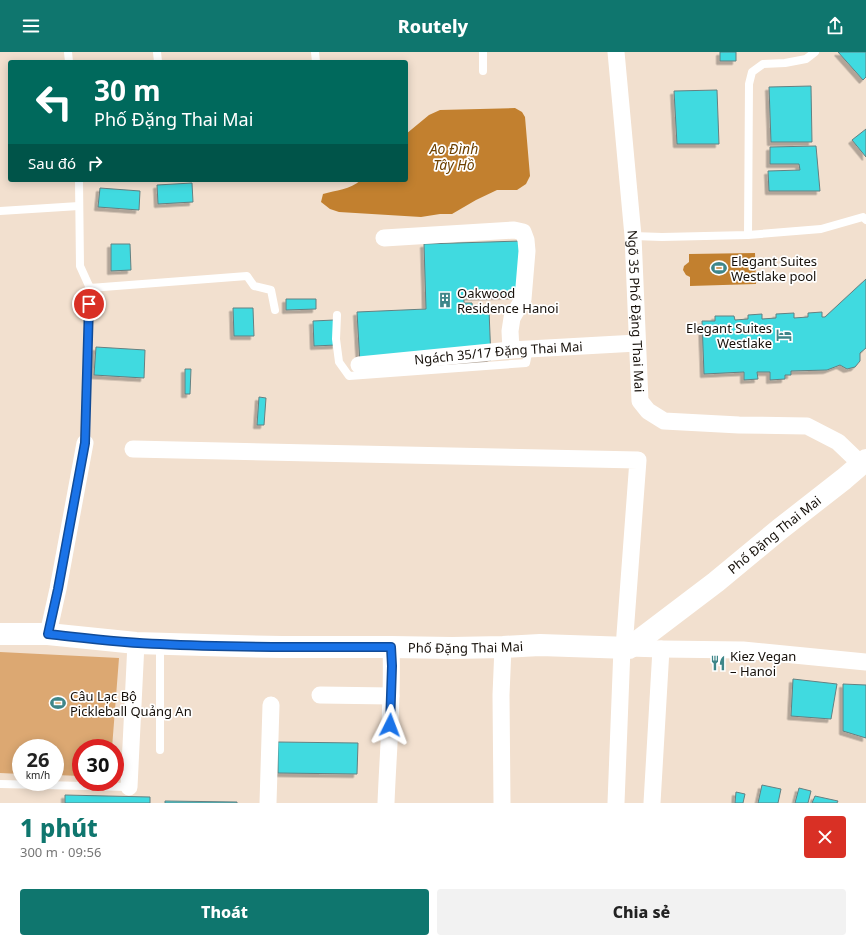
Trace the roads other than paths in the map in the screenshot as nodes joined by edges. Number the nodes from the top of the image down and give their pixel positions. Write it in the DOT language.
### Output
graph roads {
  1 [pos="482,52"];
  2 [pos="616,52"];
  3 [pos="815,52"];
  4 [pos="483,71"];
  5 [pos="78,182"];
  6 [pos="79,206"];
  7 [pos="0,211"];
  8 [pos="865,217"];
  9 [pos="748,234"];
  10 [pos="633,236"];
  11 [pos="384,238"];
  12 [pos="90,288"];
  13 [pos="275,310"];
  14 [pos="337,314"];
  15 [pos="638,343"];
  16 [pos="529,349"];
  17 [pos="511,350"];
  18 [pos="359,365"];
  19 [pos="85,443"];
  20 [pos="133,449"];
  21 [pos="864,462"];
  22 [pos="0,634"];
  23 [pos="48,634"];
  24 [pos="136,643"];
  25 [pos="160,644"];
  26 [pos="391,647"];
  27 [pos="503,647"];
  28 [pos="625,648"];
  29 [pos="661,649"];
  30 [pos="866,662"];
  31 [pos="320,695"];
  32 [pos="391,696"];
  33 [pos="271,705"];
  34 [pos="160,750"];
  35 [pos="0,784"];
  36 [pos="129,787"];
  37 [pos="268,803"];
  38 [pos="386,803"];
  39 [pos="502,803"];
  40 [pos="616,803"];
  41 [pos="652,803"];
  1 -- 4 [label="lane"];
  2 -- 10 [label="street, Ngõ 35 Phố Đặng Thai Mai"];
  3 -- 9 [label="lane"];
  5 -- 6 [label="lane"];
  6 -- 7 [label="lane"];
  6 -- 12 [label="lane"];
  8 -- 9 [label="lane"];
  9 -- 10 [label="lane"];
  10 -- 15 [label="street, Ngõ 35 Phố Đặng Thai Mai"];
  11 -- 17 [label="street"];
  12 -- 13 [label="lane"];
  12 -- 19 [label="lane"];
  14 -- 16 [label="lane"];
  15 -- 16 [label="street, Ngách 35/17 Đặng Thai Mai"];
  15 -- 21 [label="street, Ngõ 35 Phố Đặng Thai Mai"];
  16 -- 17 [label="street, Ngách 35/17 Đặng Thai Mai"];
  17 -- 18 [label="street, Ngách 35/17 Đặng Thai Mai"];
  19 -- 23 [label="street"];
  20 -- 28 [label="street"];
  21 -- 28 [label="street, Phố Đặng Thai Mai"];
  22 -- 23 [label="street, Phố Đặng Thai Mai"];
  23 -- 24 [label="street, Phố Đặng Thai Mai"];
  24 -- 25 [label="street, Phố Đặng Thai Mai"];
  24 -- 36 [label="street"];
  25 -- 26 [label="street, Phố Đặng Thai Mai"];
  25 -- 34 [label="lane"];
  26 -- 27 [label="street, Phố Đặng Thai Mai"];
  26 -- 32 [label="street"];
  27 -- 28 [label="street, Phố Đặng Thai Mai"];
  27 -- 39 [label="street"];
  28 -- 29 [label="street"];
  28 -- 40 [label="street"];
  29 -- 30 [label="street"];
  29 -- 41 [label="street"];
  31 -- 32 [label="street"];
  32 -- 38 [label="street"];
  33 -- 37 [label="street"];
  35 -- 36 [label="lane"];
}
